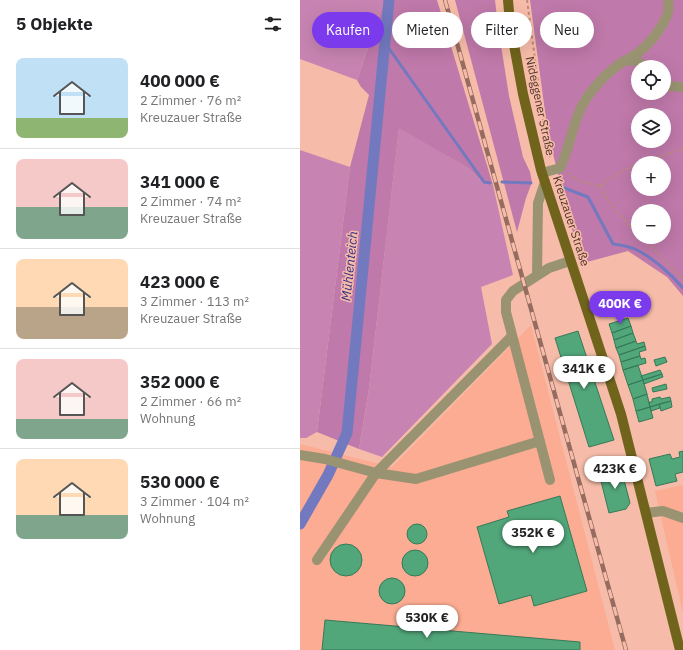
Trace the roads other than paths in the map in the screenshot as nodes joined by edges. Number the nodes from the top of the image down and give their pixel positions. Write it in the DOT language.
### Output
graph roads {
  1 [pos="508,0"];
  2 [pos="668,0"];
  3 [pos="625,60"];
  4 [pos="631,60"];
  5 [pos="671,86"];
  6 [pos="683,87"];
  7 [pos="543,175"];
  8 [pos="570,261"];
  9 [pos="537,275"];
  10 [pos="512,336"];
  11 [pos="540,441"];
  12 [pos="300,455"];
  13 [pos="376,473"];
  14 [pos="550,480"];
  15 [pos="646,514"];
  16 [pos="683,518"];
  17 [pos="317,560"];
  18 [pos="680,650"];
  1 -- 7 [label="main road, Nideggener Straße"];
  2 -- 3 [label="lane"];
  3 -- 4 [label="lane"];
  3 -- 7 [label="lane"];
  5 -- 6 [label="lane"];
  7 -- 8 [label="main road, Kreuzauer Straße"];
  7 -- 9 [label="lane"];
  8 -- 9 [label="lane"];
  8 -- 15 [label="main road, Kreuzauer Straße"];
  9 -- 10 [label="lane"];
  10 -- 11 [label="lane"];
  10 -- 13 [label="lane"];
  11 -- 13 [label="lane"];
  11 -- 14 [label="lane"];
  12 -- 13 [label="lane"];
  13 -- 17 [label="lane"];
  15 -- 16 [label="lane"];
  15 -- 18 [label="main road, Kreuzauer Straße"];
}
